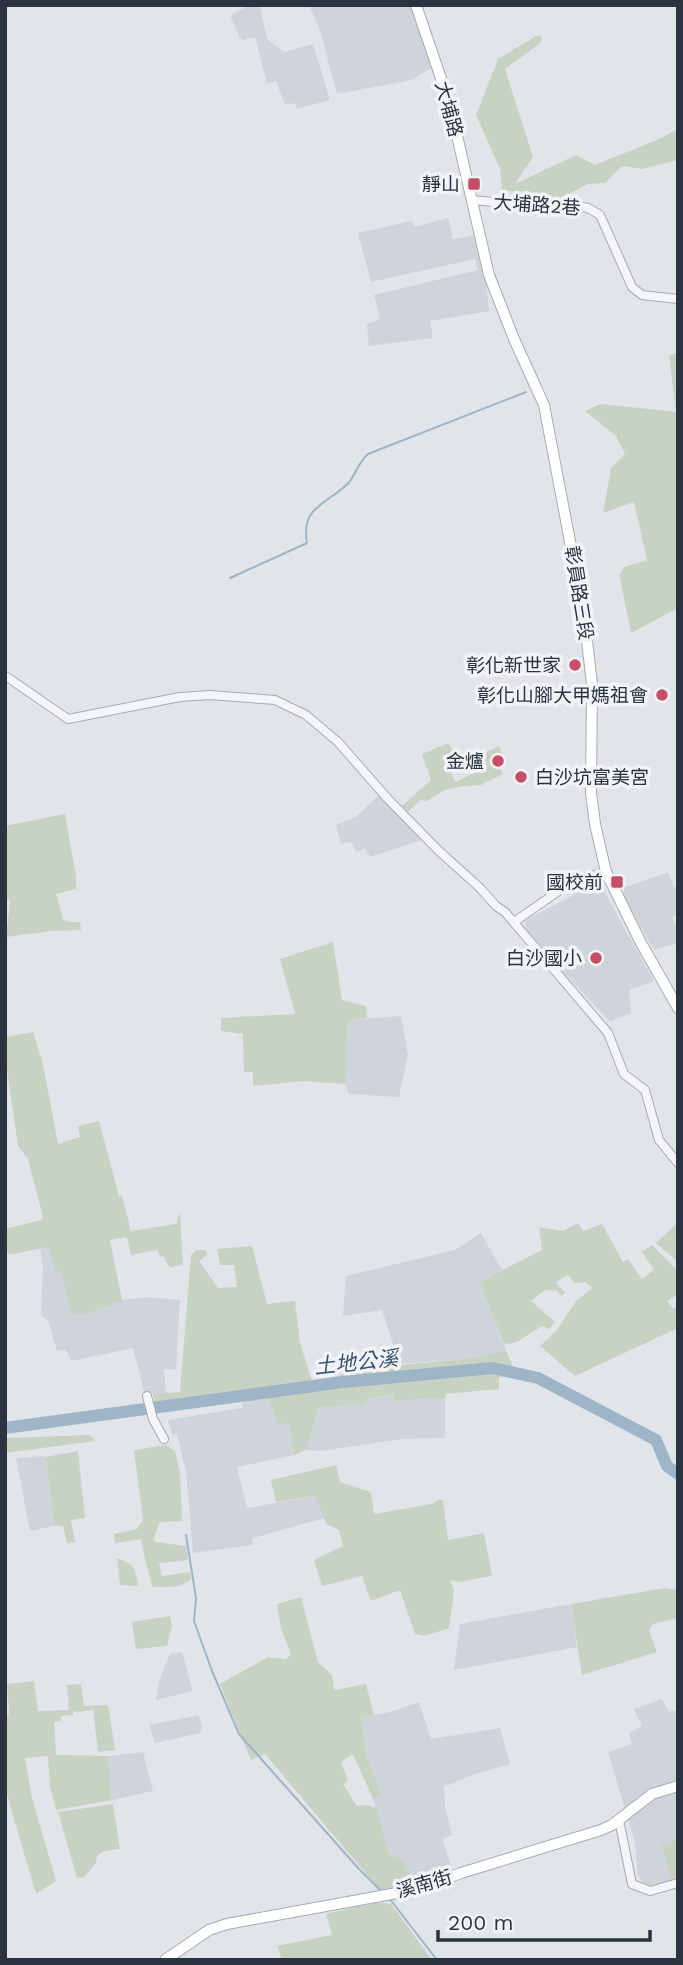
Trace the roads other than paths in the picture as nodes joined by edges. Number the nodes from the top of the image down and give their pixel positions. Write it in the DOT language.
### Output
graph roads {
  1 [pos="416,5"];
  2 [pos="472,200"];
  3 [pos="474,215"];
  4 [pos="678,299"];
  5 [pos="7,677"];
  6 [pos="606,872"];
  7 [pos="514,922"];
  8 [pos="678,1008"];
  9 [pos="678,1163"];
  10 [pos="148,1400"];
  11 [pos="164,1439"];
  12 [pos="678,1786"];
  13 [pos="619,1820"];
  14 [pos="678,1883"];
  15 [pos="165,1960"];
  1 -- 2 [label="main road, 大埔路"];
  2 -- 3 [label="main road, 大埔路"];
  2 -- 4 [label="street, 大埔路2巷"];
  3 -- 6 [label="main road, 彰員路三段"];
  5 -- 7 [label="street"];
  6 -- 7 [label="street"];
  6 -- 8 [label="main road, 彰員路三段"];
  7 -- 9 [label="street"];
  10 -- 11 [label="street"];
  12 -- 13 [label="main road, 溪南街"];
  13 -- 14 [label="street"];
  13 -- 15 [label="main road, 溪南街"];
}
